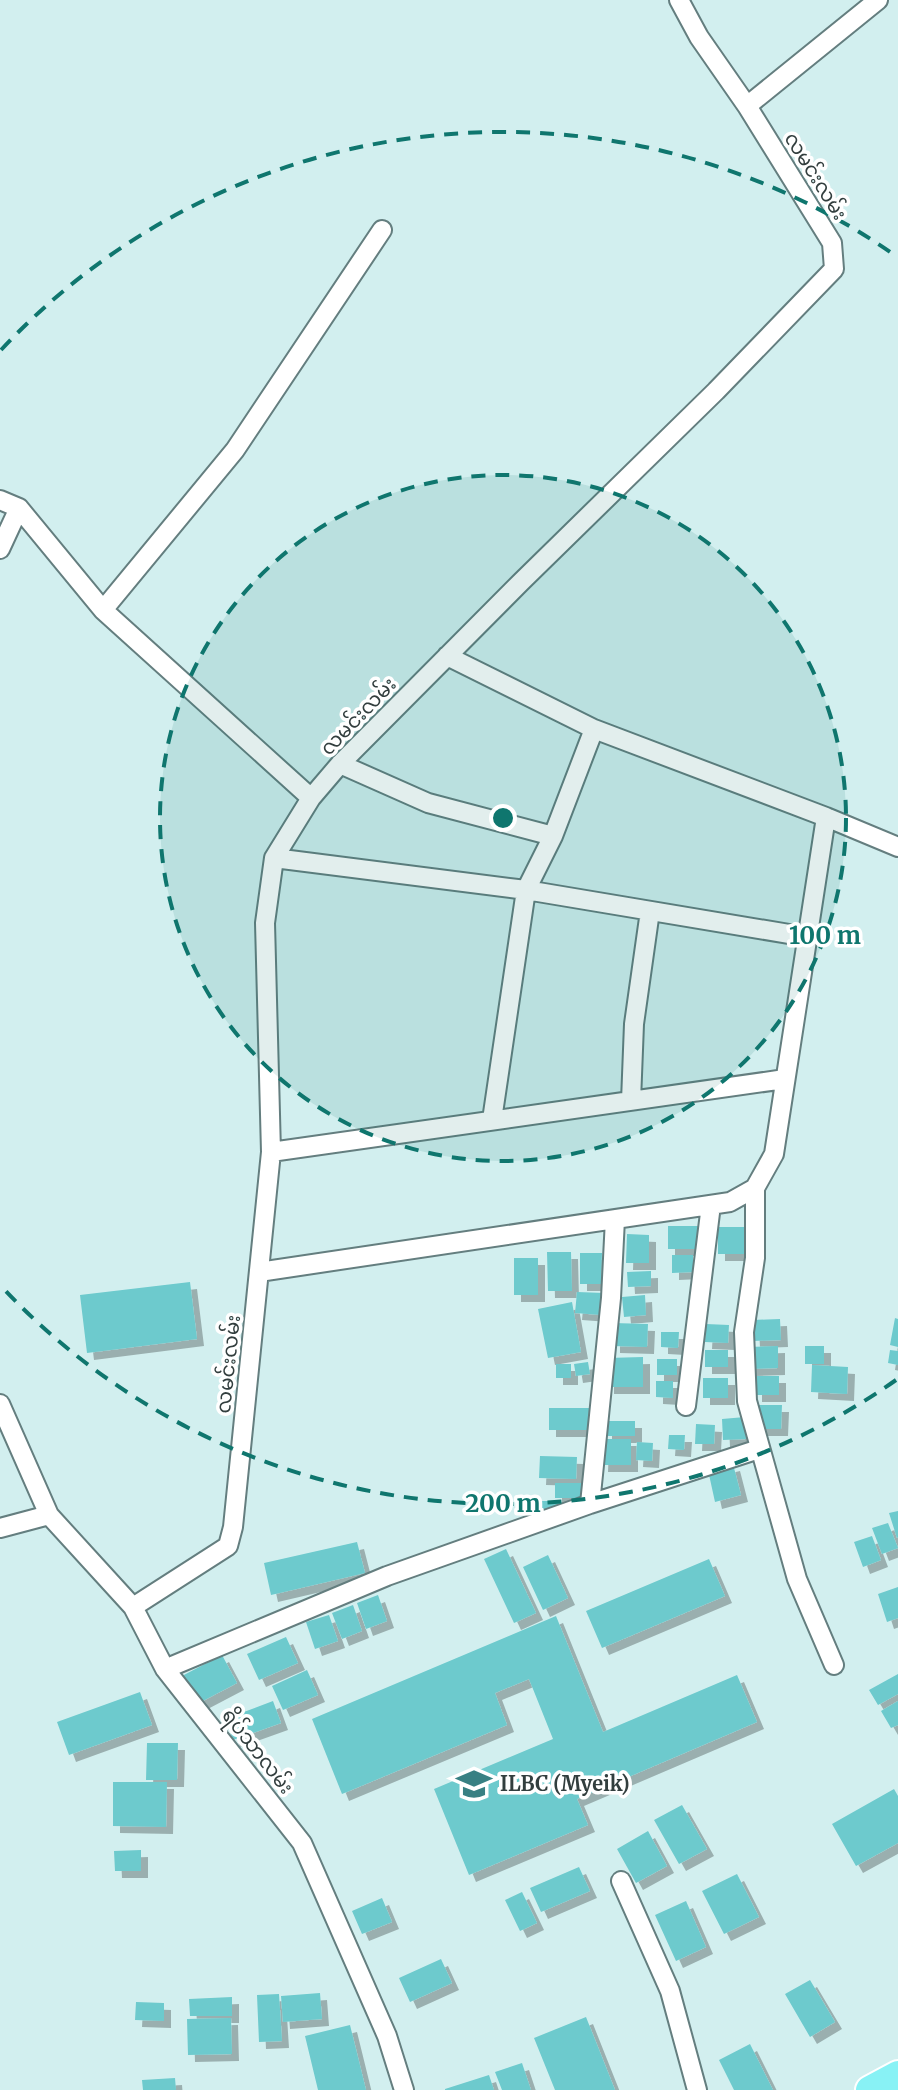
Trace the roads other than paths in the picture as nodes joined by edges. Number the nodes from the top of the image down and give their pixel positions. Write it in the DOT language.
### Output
graph roads {
  1 [pos="679,0"];
  2 [pos="878,0"];
  3 [pos="747,106"];
  4 [pos="382,230"];
  5 [pos="0,500"];
  6 [pos="19,508"];
  7 [pos="0,549"];
  8 [pos="103,610"];
  9 [pos="447,656"];
  10 [pos="594,729"];
  11 [pos="340,764"];
  12 [pos="311,798"];
  13 [pos="826,817"];
  14 [pos="553,836"];
  15 [pos="898,847"];
  16 [pos="274,858"];
  17 [pos="526,890"];
  18 [pos="650,911"];
  19 [pos="807,937"];
  20 [pos="785,1079"];
  21 [pos="631,1101"];
  22 [pos="492,1120"];
  23 [pos="271,1152"];
  24 [pos="755,1188"];
  25 [pos="711,1205"];
  26 [pos="615,1219"];
  27 [pos="259,1272"];
  28 [pos="0,1404"];
  29 [pos="686,1406"];
  30 [pos="759,1449"];
  31 [pos="590,1504"];
  32 [pos="49,1515"];
  33 [pos="0,1528"];
  34 [pos="133,1607"];
  35 [pos="834,1665"];
  36 [pos="165,1669"];
  37 [pos="621,1881"];
  38 [pos="898,2075"];
  39 [pos="404,2090"];
  40 [pos="697,2090"];
  41 [pos="870,2090"];
  1 -- 3 [label="street, လမင်းလမ်း"];
  2 -- 3 [label="street"];
  3 -- 9 [label="street, လမင်းလမ်း"];
  4 -- 8 [label="street"];
  5 -- 6 [label="street"];
  6 -- 7 [label="street"];
  6 -- 8 [label="street"];
  8 -- 12 [label="street"];
  9 -- 10 [label="street"];
  9 -- 11 [label="street, လမင်းလမ်း"];
  10 -- 13 [label="street"];
  10 -- 14 [label="street"];
  11 -- 12 [label="street, လမင်းလမ်း"];
  11 -- 14 [label="street"];
  12 -- 16 [label="street, လမင်းလမ်း"];
  13 -- 15 [label="street"];
  13 -- 19 [label="street"];
  14 -- 17 [label="street"];
  16 -- 17 [label="street"];
  16 -- 23 [label="street, လမင်းလမ်း"];
  17 -- 18 [label="street"];
  17 -- 22 [label="street"];
  18 -- 19 [label="street"];
  18 -- 21 [label="street"];
  19 -- 20 [label="street"];
  20 -- 21 [label="street"];
  20 -- 24 [label="street"];
  21 -- 22 [label="street"];
  22 -- 23 [label="street"];
  23 -- 27 [label="street, လမင်းလမ်း"];
  24 -- 25 [label="street"];
  24 -- 30 [label="street"];
  25 -- 26 [label="street"];
  25 -- 29 [label="street"];
  26 -- 27 [label="street"];
  26 -- 31 [label="street"];
  27 -- 34 [label="street, လမင်းလမ်း"];
  28 -- 32 [label="street, ရိပ်သာလမ်း"];
  30 -- 31 [label="street"];
  30 -- 35 [label="street"];
  31 -- 36 [label="street"];
  32 -- 33 [label="street"];
  32 -- 34 [label="street, ရိပ်သာလမ်း"];
  34 -- 36 [label="street, ရိပ်သာလမ်း"];
  36 -- 39 [label="street, ရိပ်သာလမ်း"];
  37 -- 40 [label="street"];
  38 -- 41 [label="main road"];
}
